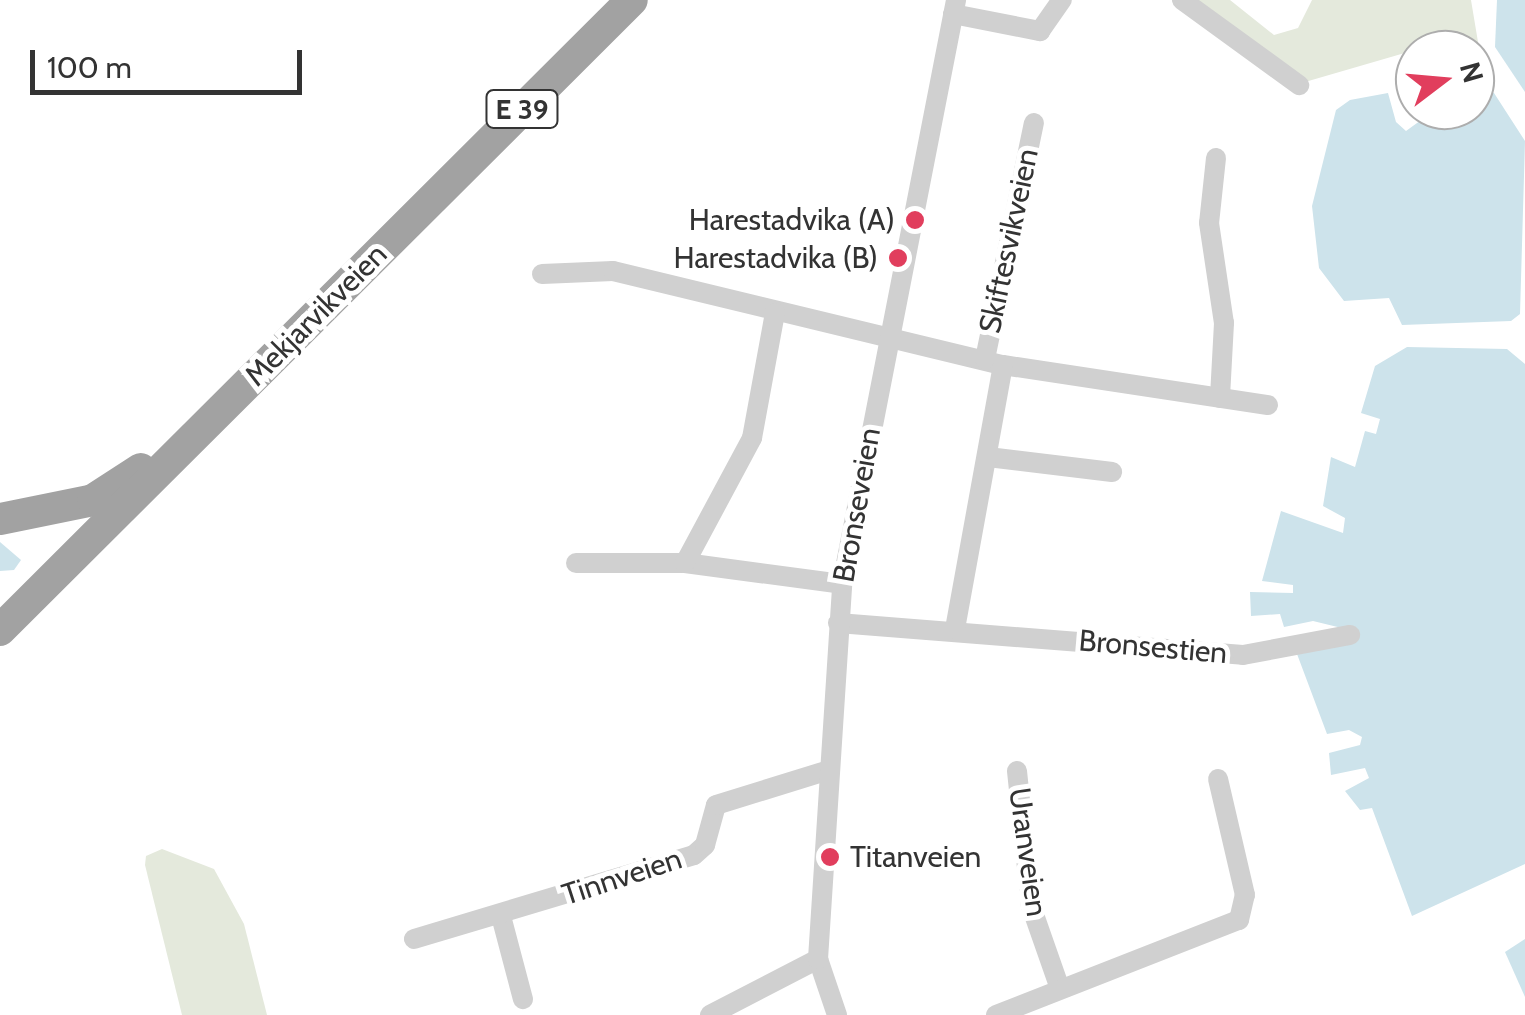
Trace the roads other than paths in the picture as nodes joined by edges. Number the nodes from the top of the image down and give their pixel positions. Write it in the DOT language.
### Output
graph roads {
  1 [pos="632,0"];
  2 [pos="1062,0"];
  3 [pos="1182,0"];
  4 [pos="954,7"];
  5 [pos="1299,85"];
  6 [pos="1034,122"];
  7 [pos="1216,158"];
  8 [pos="542,274"];
  9 [pos="775,313"];
  10 [pos="886,340"];
  11 [pos="994,362"];
  12 [pos="1220,398"];
  13 [pos="1268,406"];
  14 [pos="207,424"];
  15 [pos="988,457"];
  16 [pos="1112,472"];
  17 [pos="0,519"];
  18 [pos="576,563"];
  19 [pos="685,563"];
  20 [pos="842,584"];
  21 [pos="838,623"];
  22 [pos="955,629"];
  23 [pos="0,630"];
  24 [pos="1350,634"];
  25 [pos="1017,771"];
  26 [pos="826,772"];
  27 [pos="1218,780"];
  28 [pos="501,916"];
  29 [pos="414,939"];
  30 [pos="818,959"];
  31 [pos="1060,989"];
  32 [pos="523,999"];
  33 [pos="710,1015"];
  34 [pos="836,1015"];
  35 [pos="996,1015"];
  1 -- 14 [label="highway, Mekjarvikveien / E 39"];
  2 -- 4 [label="street"];
  3 -- 5 [label="street"];
  4 -- 10 [label="street, Bronseveien"];
  6 -- 11 [label="street, Skiftesvikveien"];
  7 -- 12 [label="street"];
  8 -- 9 [label="street, Skiftesvikveien"];
  9 -- 10 [label="street, Skiftesvikveien"];
  9 -- 19 [label="street"];
  10 -- 11 [label="street, Skiftesvikveien"];
  10 -- 20 [label="street, Bronseveien"];
  11 -- 12 [label="street, Skiftesvikveien"];
  11 -- 15 [label="street, Skiftesvikveien"];
  12 -- 13 [label="street, Skiftesvikveien"];
  14 -- 17 [label="highway, E 39"];
  14 -- 23 [label="highway, Mekjarvikveien / E 39"];
  15 -- 16 [label="street"];
  15 -- 22 [label="street, Skiftesvikveien"];
  18 -- 19 [label="street"];
  19 -- 20 [label="street"];
  20 -- 21 [label="street, Bronseveien"];
  21 -- 22 [label="street, Bronsestien"];
  21 -- 26 [label="street, Bronseveien"];
  22 -- 24 [label="street, Bronsestien"];
  25 -- 31 [label="street, Uranveien"];
  26 -- 28 [label="street, Tinnveien"];
  26 -- 30 [label="street, Bronseveien"];
  27 -- 31 [label="street"];
  28 -- 29 [label="street, Tinnveien"];
  28 -- 32 [label="street"];
  30 -- 33 [label="street"];
  30 -- 34 [label="street, Bronseveien"];
  31 -- 35 [label="street"];
}
